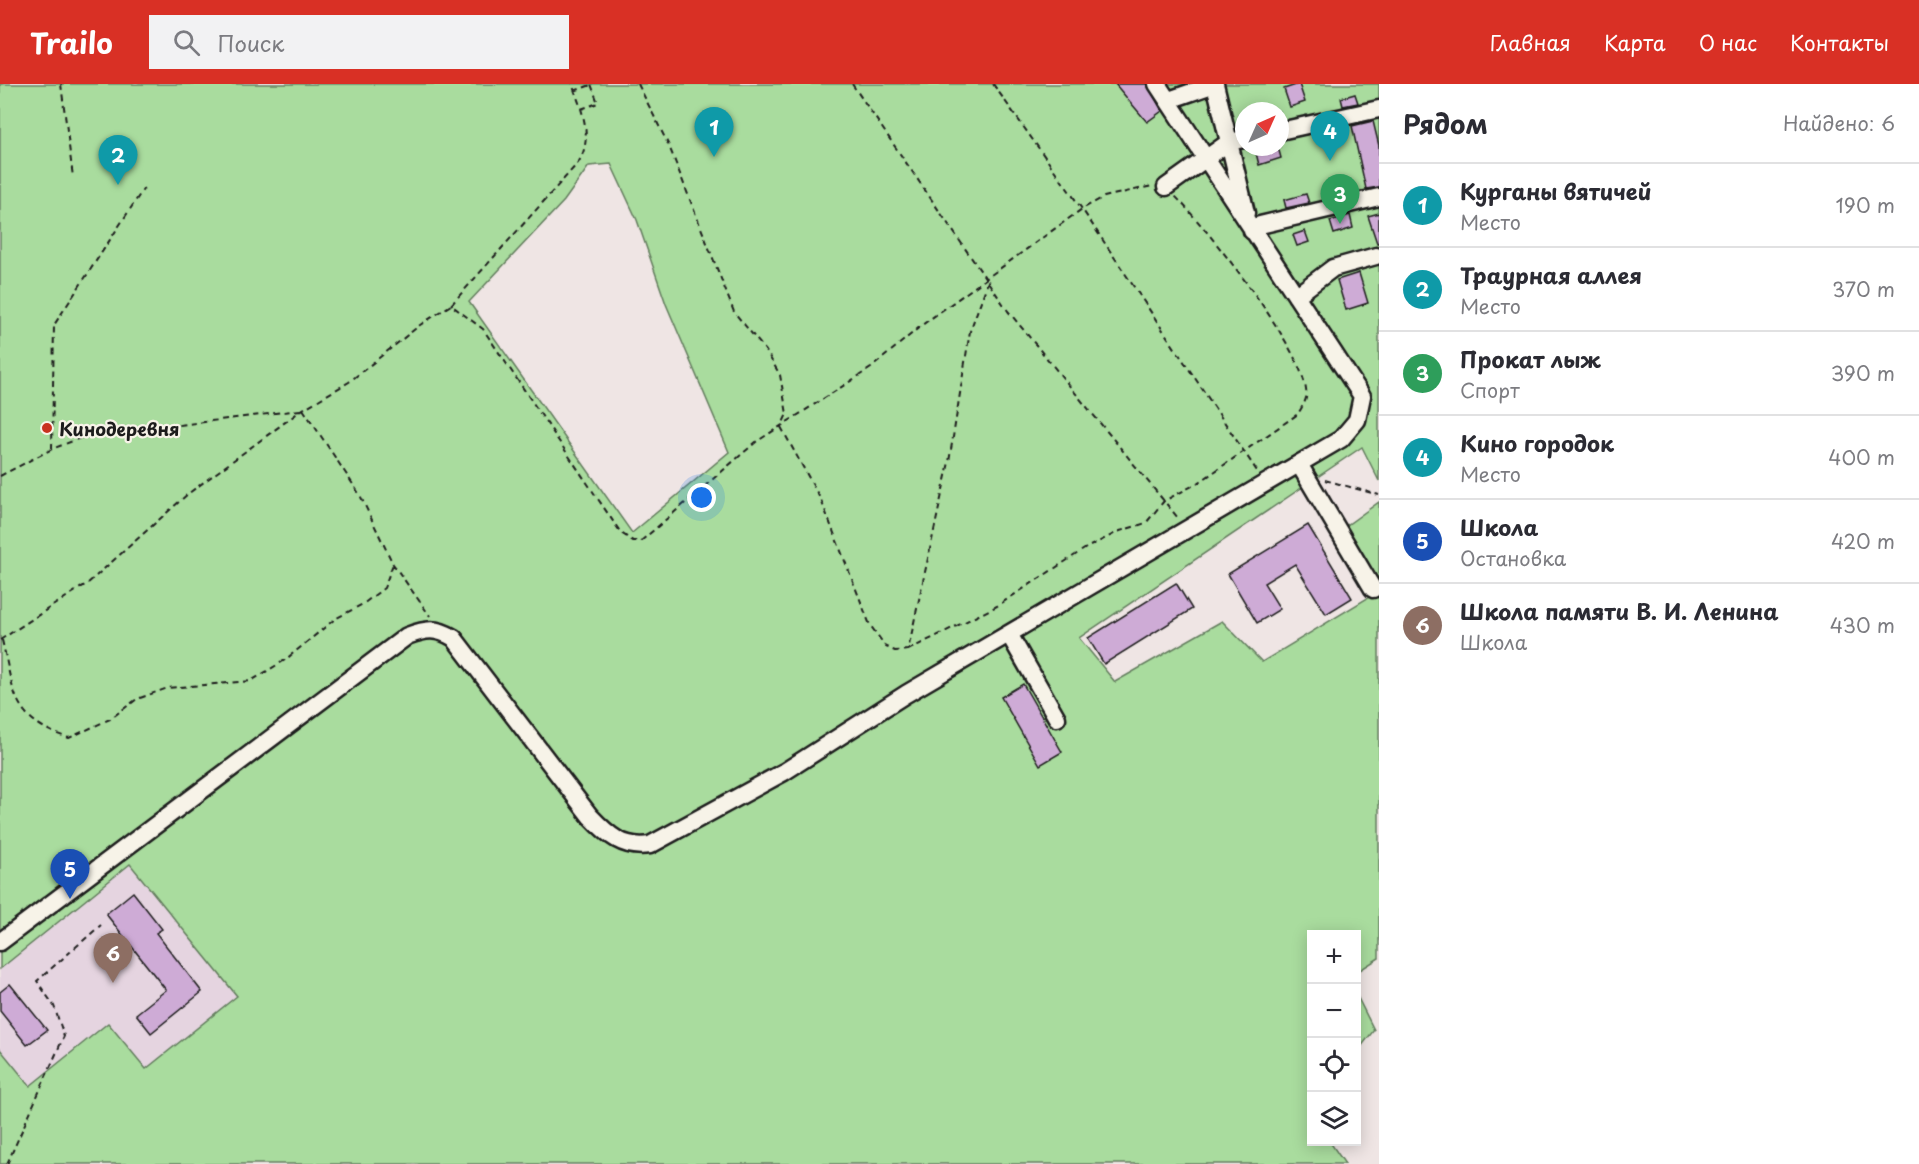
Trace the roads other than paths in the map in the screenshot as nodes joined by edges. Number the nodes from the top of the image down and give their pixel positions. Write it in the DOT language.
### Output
graph roads {
  1 [pos="1157,84"];
  2 [pos="1215,84"];
  3 [pos="1169,100"];
  4 [pos="1379,109"];
  5 [pos="1289,129"];
  6 [pos="1235,136"];
  7 [pos="1235,142"];
  8 [pos="1239,156"];
  9 [pos="1206,158"];
  10 [pos="1166,187"];
  11 [pos="1379,197"];
  12 [pos="1251,230"];
  13 [pos="1376,256"];
  14 [pos="1296,296"];
  15 [pos="1302,469"];
  16 [pos="1373,589"];
  17 [pos="1009,634"];
  18 [pos="1057,718"];
  19 [pos="0,942"];
  1 -- 3 [label="lane"];
  2 -- 3 [label="lane"];
  2 -- 6 [label="lane"];
  3 -- 9 [label="lane"];
  4 -- 5 [label="lane"];
  7 -- 9 [label="lane"];
  8 -- 12 [label="lane"];
  9 -- 10 [label="lane"];
  9 -- 12 [label="lane"];
  11 -- 12 [label="lane"];
  12 -- 14 [label="lane"];
  13 -- 14 [label="lane"];
  14 -- 15 [label="lane"];
  15 -- 16 [label="lane"];
  15 -- 17 [label="lane"];
  17 -- 18 [label="lane"];
  17 -- 19 [label="lane"];
}
